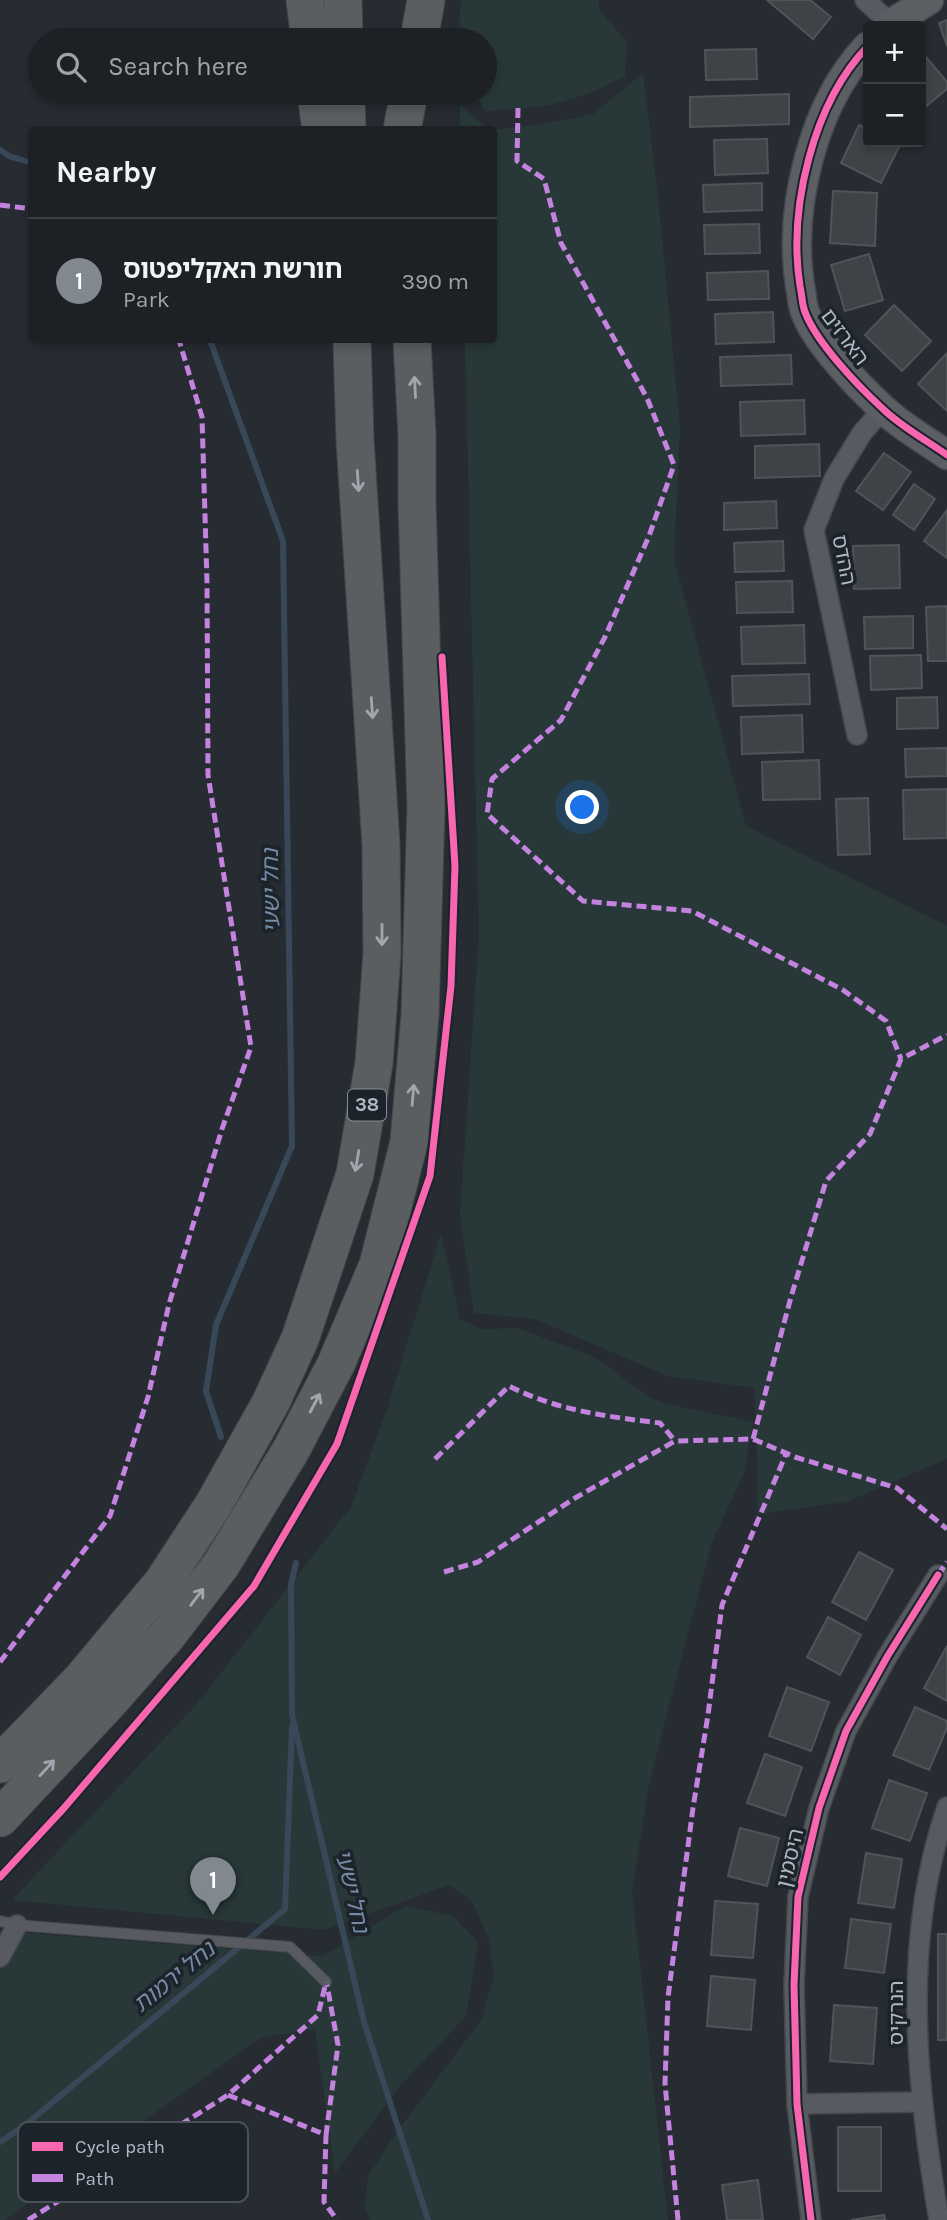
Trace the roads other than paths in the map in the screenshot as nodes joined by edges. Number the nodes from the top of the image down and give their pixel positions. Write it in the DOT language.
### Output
graph roads {
  1 [pos="304,0"];
  2 [pos="343,0"];
  3 [pos="400,0"];
  4 [pos="426,0"];
  5 [pos="865,0"];
  6 [pos="929,0"];
  7 [pos="885,21"];
  8 [pos="895,21"];
  9 [pos="308,28"];
  10 [pos="344,28"];
  11 [pos="401,28"];
  12 [pos="421,28"];
  13 [pos="863,53"];
  14 [pos="318,105"];
  15 [pos="346,105"];
  16 [pos="401,105"];
  17 [pos="406,105"];
  18 [pos="321,126"];
  19 [pos="347,126"];
  20 [pos="401,126"];
  21 [pos="402,126"];
  22 [pos="345,343"];
  23 [pos="352,343"];
  24 [pos="412,343"];
  25 [pos="883,410"];
  26 [pos="355,440"];
  27 [pos="947,455"];
  28 [pos="858,735"];
  29 [pos="939,1575"];
  30 [pos="0,1764"];
  31 [pos="947,1807"];
  32 [pos="0,1818"];
  33 [pos="8,1923"];
  34 [pos="0,1957"];
  35 [pos="326,1982"];
  36 [pos="922,2102"];
  37 [pos="797,2104"];
  38 [pos="811,2220"];
  39 [pos="939,2220"];
  1 -- 9 [label="highway"];
  2 -- 10 [label="highway"];
  3 -- 11 [label="highway"];
  4 -- 12 [label="highway"];
  5 -- 7 [label="street"];
  6 -- 8 [label="street"];
  13 -- 25 [label="street, הארזים"];
  14 -- 18 [label="highway"];
  15 -- 19 [label="highway"];
  16 -- 20 [label="highway"];
  17 -- 21 [label="highway"];
  22 -- 26 [label="highway"];
  23 -- 26 [label="highway, 38"];
  32 -- 24 [label="highway, 38, one-way"];
  25 -- 27 [label="street, הארזים"];
  25 -- 28 [label="street, ההדס"];
  26 -- 30 [label="highway, 38, one-way"];
  29 -- 37 [label="street, היסמין"];
  31 -- 36 [label="street, הנרקיס"];
  33 -- 34 [label="street"];
  33 -- 35 [label="lane"];
  36 -- 37 [label="street"];
  36 -- 39 [label="street, הנרקיס"];
  37 -- 38 [label="street, היסמין"];
}
